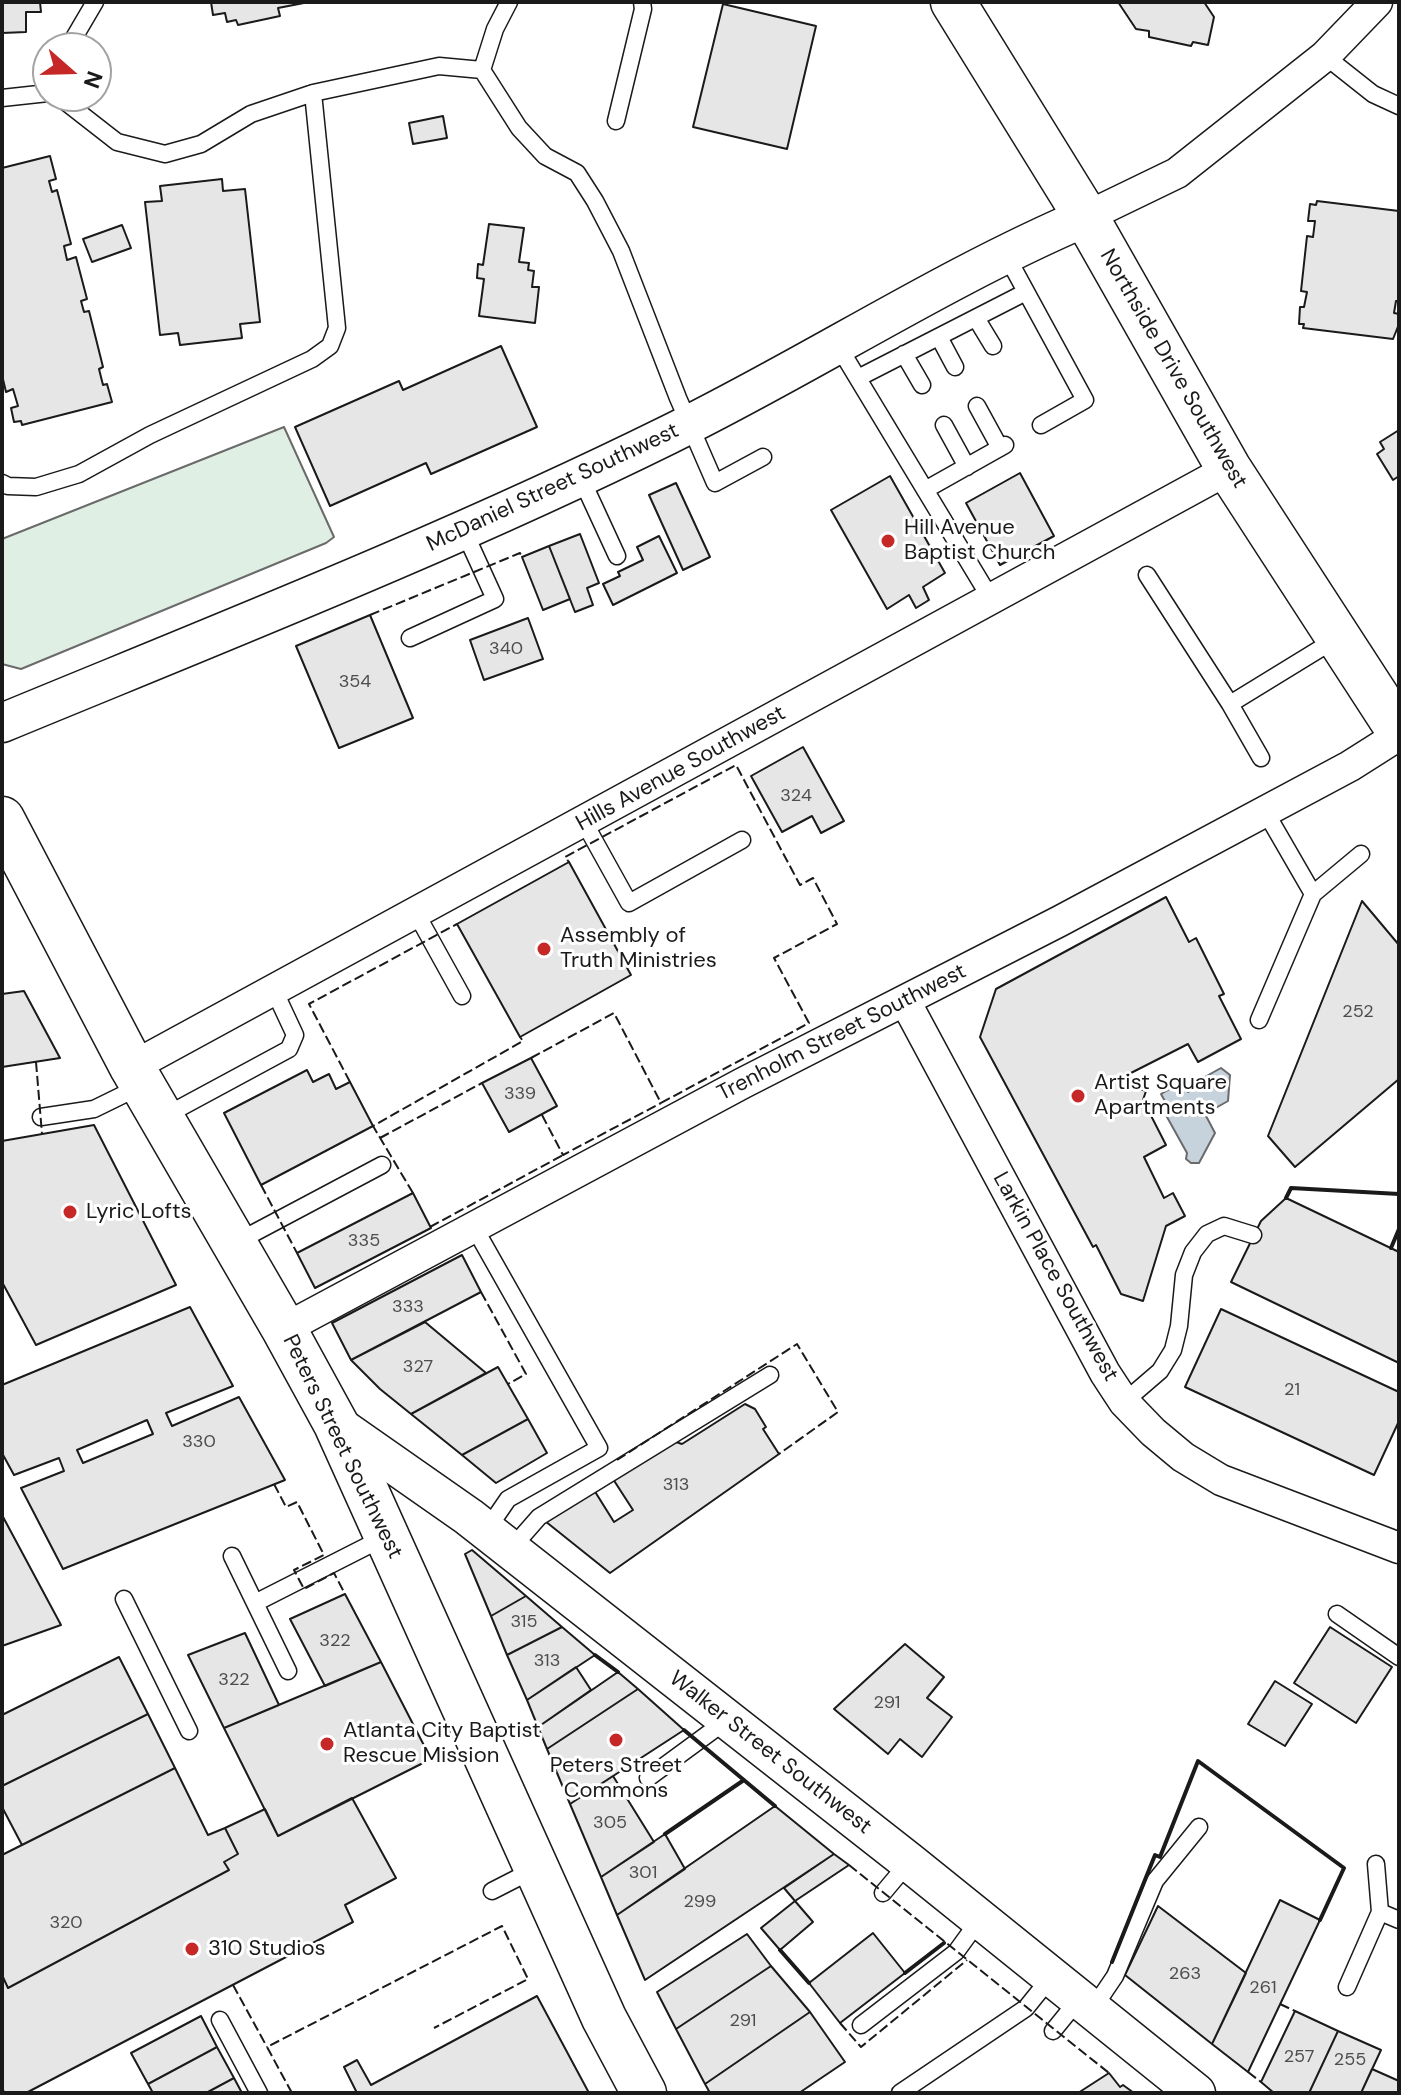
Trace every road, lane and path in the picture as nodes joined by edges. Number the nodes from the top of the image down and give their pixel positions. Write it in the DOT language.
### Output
graph roads {
  1 [pos="95,2"];
  2 [pos="509,2"];
  3 [pos="642,2"];
  4 [pos="953,2"];
  5 [pos="1377,2"];
  6 [pos="77,32"];
  7 [pos="1325,56"];
  8 [pos="482,70"];
  9 [pos="313,93"];
  10 [pos="32,95"];
  11 [pos="2,98"];
  12 [pos="1399,106"];
  13 [pos="79,112"];
  14 [pos="616,121"];
  15 [pos="1086,217"];
  16 [pos="1005,253"];
  17 [pos="1026,292"];
  18 [pos="976,318"];
  19 [pos="939,337"];
  20 [pos="837,344"];
  21 [pos="993,346"];
  22 [pos="904,354"];
  23 [pos="955,367"];
  24 [pos="858,378"];
  25 [pos="922,385"];
  26 [pos="977,406"];
  27 [pos="690,425"];
  28 [pos="944,425"];
  29 [pos="1041,425"];
  30 [pos="763,457"];
  31 [pos="967,467"];
  32 [pos="1229,469"];
  33 [pos="581,478"];
  34 [pos="2,483"];
  35 [pos="925,490"];
  36 [pos="464,531"];
  37 [pos="617,556"];
  38 [pos="1147,575"];
  39 [pos="991,599"];
  40 [pos="410,638"];
  41 [pos="1337,638"];
  42 [pos="1230,704"];
  43 [pos="2,723"];
  44 [pos="1399,733"];
  45 [pos="1261,758"];
  46 [pos="1265,811"];
  47 [pos="2,819"];
  48 [pos="584,822"];
  49 [pos="742,840"];
  50 [pos="1361,854"];
  51 [pos="1313,894"];
  52 [pos="416,913"];
  53 [pos="274,990"];
  54 [pos="462,996"];
  55 [pos="905,1001"];
  56 [pos="1259,1020"];
  57 [pos="146,1090"];
  58 [pos="41,1117"];
  59 [pos="382,1165"];
  60 [pos="474,1227"];
  61 [pos="1253,1235"];
  62 [pos="234,1243"];
  63 [pos="284,1329"];
  64 [pos="770,1375"];
  65 [pos="1124,1402"];
  66 [pos="336,1424"];
  67 [pos="387,1536"];
  68 [pos="498,1540"];
  69 [pos="1397,1541"];
  70 [pos="232,1556"];
  71 [pos="124,1599"];
  72 [pos="255,1603"];
  73 [pos="1337,1614"];
  74 [pos="1399,1657"];
  75 [pos="288,1671"];
  76 [pos="727,1720"];
  77 [pos="189,1731"];
  78 [pos="648,1778"];
  79 [pos="1199,1827"];
  80 [pos="909,1862"];
  81 [pos="1376,1864"];
  82 [pos="536,1868"];
  83 [pos="492,1891"];
  84 [pos="883,1893"];
  85 [pos="1380,1912"];
  86 [pos="980,1919"];
  87 [pos="1399,1920"];
  88 [pos="1347,1987"];
  89 [pos="1074,1995"];
  90 [pos="220,2020"];
  91 [pos="861,2025"];
  92 [pos="1053,2031"];
  93 [pos="259,2093"];
  94 [pos="644,2093"];
  95 [pos="900,2093"];
  96 [pos="1196,2093"];
  1 -- 6 [label="lane"];
  2 -- 8 [label="lane"];
  3 -- 14 [label="lane"];
  4 -- 15 [label="main road, Northside Drive Southwest"];
  5 -- 7 [label="street"];
  7 -- 12 [label="lane"];
  7 -- 15 [label="street"];
  8 -- 9 [label="lane"];
  8 -- 27 [label="lane"];
  9 -- 13 [label="lane"];
  9 -- 34 [label="lane"];
  10 -- 11 [label="lane"];
  15 -- 16 [label="street, McDaniel Street Southwest"];
  15 -- 32 [label="main road, Northside Drive Southwest"];
  16 -- 17 [label="lane"];
  16 -- 20 [label="street, McDaniel Street Southwest"];
  17 -- 18 [label="lane"];
  17 -- 29 [label="lane"];
  18 -- 19 [label="lane"];
  18 -- 21 [label="lane"];
  19 -- 22 [label="lane"];
  19 -- 23 [label="lane"];
  20 -- 24 [label="lane"];
  20 -- 27 [label="street, McDaniel Street Southwest"];
  22 -- 24 [label="lane"];
  22 -- 25 [label="lane"];
  24 -- 35 [label="lane"];
  26 -- 31 [label="lane"];
  27 -- 30 [label="lane"];
  27 -- 33 [label="street, McDaniel Street Southwest"];
  28 -- 31 [label="lane"];
  31 -- 35 [label="lane"];
  32 -- 39 [label="street, Hills Avenue Southwest"];
  32 -- 41 [label="main road, Northside Drive Southwest"];
  33 -- 36 [label="street, McDaniel Street Southwest"];
  33 -- 37 [label="lane"];
  35 -- 39 [label="lane"];
  36 -- 40 [label="lane"];
  36 -- 43 [label="street, McDaniel Street Southwest"];
  38 -- 42 [label="lane"];
  39 -- 48 [label="street, Hills Avenue Southwest"];
  41 -- 42 [label="lane"];
  41 -- 44 [label="main road, Northside Drive Southwest"];
  42 -- 45 [label="lane"];
  44 -- 46 [label="street, Trenholm Street Southwest"];
  46 -- 51 [label="lane"];
  46 -- 55 [label="street, Trenholm Street Southwest"];
  47 -- 57 [label="main road, Peters Street Southwest"];
  48 -- 49 [label="lane"];
  48 -- 52 [label="street, Hills Avenue Southwest"];
  50 -- 51 [label="lane"];
  51 -- 56 [label="lane"];
  52 -- 53 [label="street, Hills Avenue Southwest"];
  52 -- 54 [label="lane"];
  53 -- 57 [label="street, Hills Avenue Southwest"];
  53 -- 57 [label="lane"];
  55 -- 60 [label="street, Trenholm Street Southwest"];
  55 -- 65 [label="street, Larkin Place Southwest"];
  57 -- 58 [label="lane"];
  57 -- 62 [label="main road, Peters Street Southwest"];
  59 -- 62 [label="lane"];
  60 -- 63 [label="street, Trenholm Street Southwest"];
  60 -- 68 [label="lane"];
  61 -- 65 [label="lane"];
  62 -- 63 [label="main road, Peters Street Southwest"];
  63 -- 66 [label="main road, Peters Street Southwest"];
  64 -- 68 [label="lane"];
  65 -- 69 [label="street, Larkin Place Southwest"];
  66 -- 67 [label="main road, Peters Street Southwest"];
  66 -- 68 [label="street, Walker Street Southwest"];
  67 -- 72 [label="lane"];
  67 -- 82 [label="main road, Peters Street Southwest"];
  68 -- 76 [label="street, Walker Street Southwest"];
  70 -- 72 [label="lane"];
  71 -- 77 [label="lane"];
  72 -- 75 [label="lane"];
  73 -- 74 [label="lane"];
  76 -- 78 [label="lane"];
  76 -- 80 [label="street, Walker Street Southwest"];
  79 -- 89 [label="lane"];
  80 -- 84 [label="lane"];
  80 -- 86 [label="street, Walker Street Southwest"];
  81 -- 85 [label="lane"];
  82 -- 83 [label="lane"];
  82 -- 94 [label="main road, Peters Street Southwest"];
  85 -- 87 [label="lane"];
  85 -- 88 [label="lane"];
  86 -- 89 [label="street, Walker Street Southwest"];
  86 -- 91 [label="lane"];
  89 -- 92 [label="lane"];
  89 -- 95 [label="lane"];
  89 -- 96 [label="street, Walker Street Southwest"];
  90 -- 93 [label="lane"];
}
